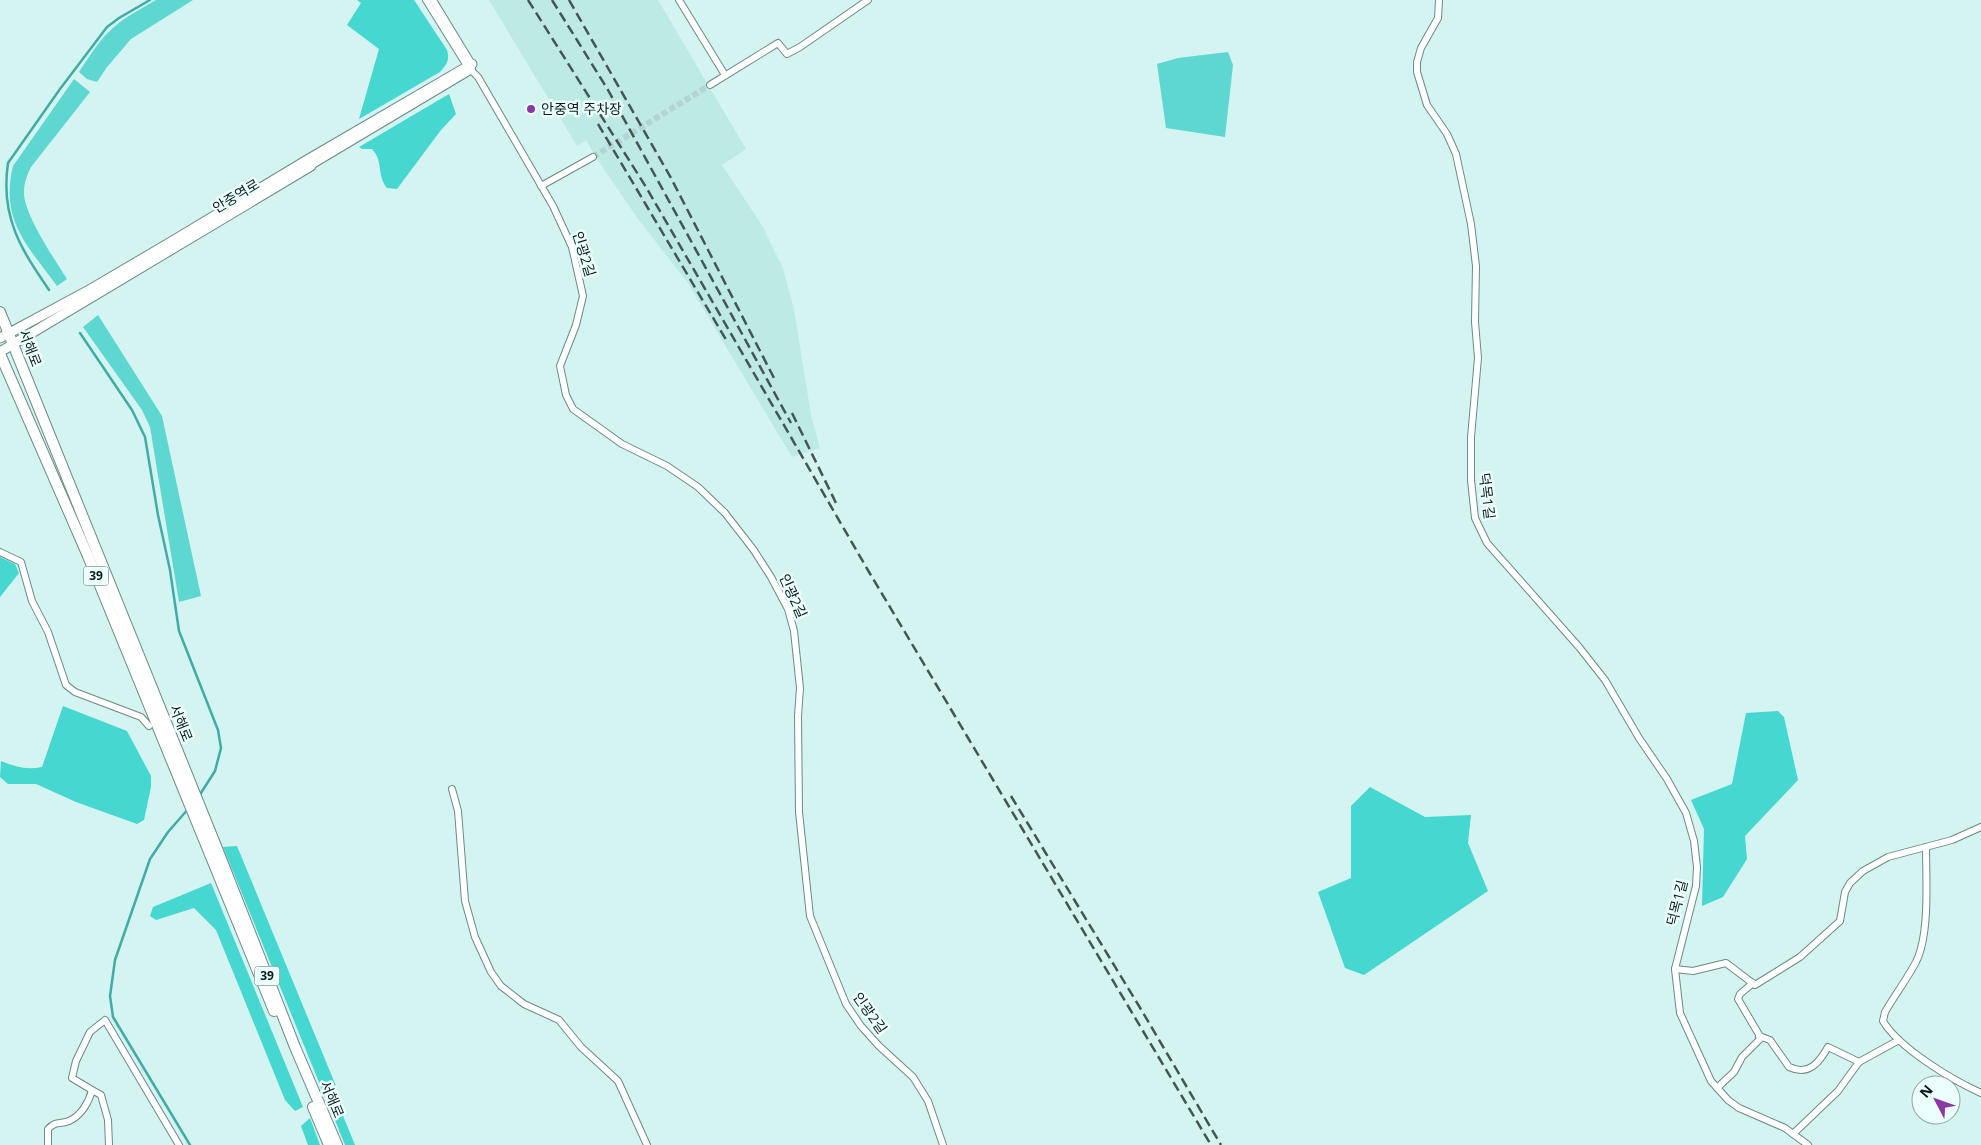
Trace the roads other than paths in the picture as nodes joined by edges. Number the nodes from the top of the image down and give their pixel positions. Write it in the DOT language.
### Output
graph roads {
  1 [pos="426,0"];
  2 [pos="433,0"];
  3 [pos="679,0"];
  4 [pos="868,0"];
  5 [pos="1439,0"];
  6 [pos="470,67"];
  7 [pos="725,75"];
  8 [pos="710,85"];
  9 [pos="593,157"];
  10 [pos="311,166"];
  11 [pos="541,186"];
  12 [pos="0,312"];
  13 [pos="5,335"];
  14 [pos="14,345"];
  15 [pos="0,353"];
  16 [pos="0,552"];
  17 [pos="150,726"];
  18 [pos="452,789"];
  19 [pos="186,795"];
  20 [pos="1981,827"];
  21 [pos="1926,847"];
  22 [pos="1675,969"];
  23 [pos="1753,983"];
  24 [pos="1760,1036"];
  25 [pos="1899,1040"];
  26 [pos="1859,1062"];
  27 [pos="1717,1088"];
  28 [pos="92,1090"];
  29 [pos="1981,1093"];
  30 [pos="1793,1134"];
  31 [pos="48,1145"];
  32 [pos="109,1145"];
  33 [pos="179,1145"];
  34 [pos="329,1145"];
  35 [pos="337,1145"];
  36 [pos="647,1145"];
  37 [pos="943,1145"];
  38 [pos="1808,1145"];
  1 -- 6 [label="street"];
  2 -- 6 [label="street"];
  3 -- 7 [label="street"];
  4 -- 7 [label="street"];
  5 -- 22 [label="street, 덕목1길"];
  6 -- 10 [label="street, 안중역로"];
  6 -- 11 [label="street, 인광2길"];
  6 -- 13 [label="street"];
  7 -- 8 [label="street"];
  9 -- 11 [label="street"];
  10 -- 14 [label="street, 안중역로"];
  11 -- 37 [label="street, 인광2길"];
  12 -- 13 [label="main road, 서해로 / 39"];
  13 -- 14 [label="main road, 서해로 / 39"];
  14 -- 15 [label="street, 안중역로"];
  14 -- 19 [label="main road, 서해로 / 39"];
  15 -- 19 [label="main road, 서해로 / 39"];
  16 -- 17 [label="street"];
  18 -- 36 [label="street"];
  19 -- 34 [label="main road, 서해로 / 39"];
  19 -- 35 [label="main road, 서해로 / 39"];
  20 -- 21 [label="street"];
  21 -- 23 [label="street"];
  21 -- 25 [label="street"];
  22 -- 23 [label="street"];
  22 -- 27 [label="street, 덕목1길"];
  23 -- 24 [label="street"];
  24 -- 26 [label="street"];
  24 -- 27 [label="street"];
  25 -- 26 [label="street"];
  25 -- 29 [label="street"];
  26 -- 30 [label="street"];
  27 -- 30 [label="street, 덕목1길"];
  28 -- 31 [label="street"];
  28 -- 32 [label="street"];
  28 -- 33 [label="street"];
  30 -- 38 [label="street, 덕목1길"];
}
